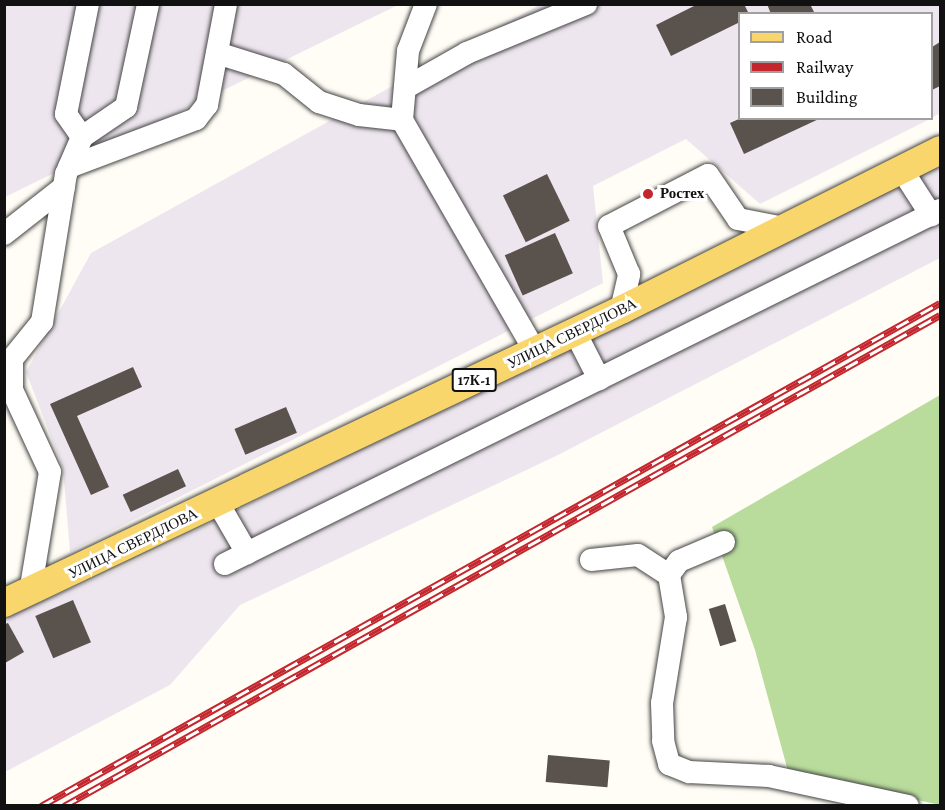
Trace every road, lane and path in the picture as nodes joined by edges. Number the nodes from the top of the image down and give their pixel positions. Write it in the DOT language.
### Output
graph roads {
  1 [pos="88,4"];
  2 [pos="148,4"];
  3 [pos="226,4"];
  4 [pos="426,4"];
  5 [pos="586,4"];
  6 [pos="217,53"];
  7 [pos="405,88"];
  8 [pos="402,120"];
  9 [pos="82,137"];
  10 [pos="940,150"];
  11 [pos="902,170"];
  12 [pos="67,177"];
  13 [pos="936,212"];
  14 [pos="784,228"];
  15 [pos="4,234"];
  16 [pos="621,310"];
  17 [pos="575,332"];
  18 [pos="536,351"];
  19 [pos="599,379"];
  20 [pos="8,388"];
  21 [pos="218,503"];
  22 [pos="724,542"];
  23 [pos="247,553"];
  24 [pos="591,560"];
  25 [pos="225,564"];
  26 [pos="669,575"];
  27 [pos="17,598"];
  28 [pos="908,806"];
  1 -- 9 [label="street"];
  2 -- 9 [label="street"];
  3 -- 6 [label="street"];
  4 -- 7 [label="street"];
  5 -- 7 [label="street"];
  6 -- 8 [label="street"];
  6 -- 12 [label="street"];
  7 -- 8 [label="street"];
  8 -- 18 [label="street"];
  9 -- 12 [label="street"];
  10 -- 11 [label="main road, УЛИЦА СВЕРДЛОВА / 17К-1"];
  11 -- 13 [label="street"];
  11 -- 14 [label="main road, УЛИЦА СВЕРДЛОВА / 17К-1"];
  12 -- 15 [label="street"];
  12 -- 20 [label="street"];
  13 -- 19 [label="street"];
  14 -- 16 [label="main road, УЛИЦА СВЕРДЛОВА / 17К-1"];
  14 -- 16 [label="street"];
  16 -- 17 [label="main road, УЛИЦА СВЕРДЛОВА / 17К-1"];
  17 -- 18 [label="main road, УЛИЦА СВЕРДЛОВА / 17К-1"];
  17 -- 19 [label="street"];
  18 -- 21 [label="main road, УЛИЦА СВЕРДЛОВА / 17К-1"];
  19 -- 23 [label="street"];
  20 -- 27 [label="street"];
  21 -- 23 [label="street"];
  21 -- 27 [label="main road, УЛИЦА СВЕРДЛОВА / 17К-1"];
  22 -- 26 [label="street"];
  23 -- 25 [label="street"];
  24 -- 26 [label="street"];
  26 -- 28 [label="street"];
}
